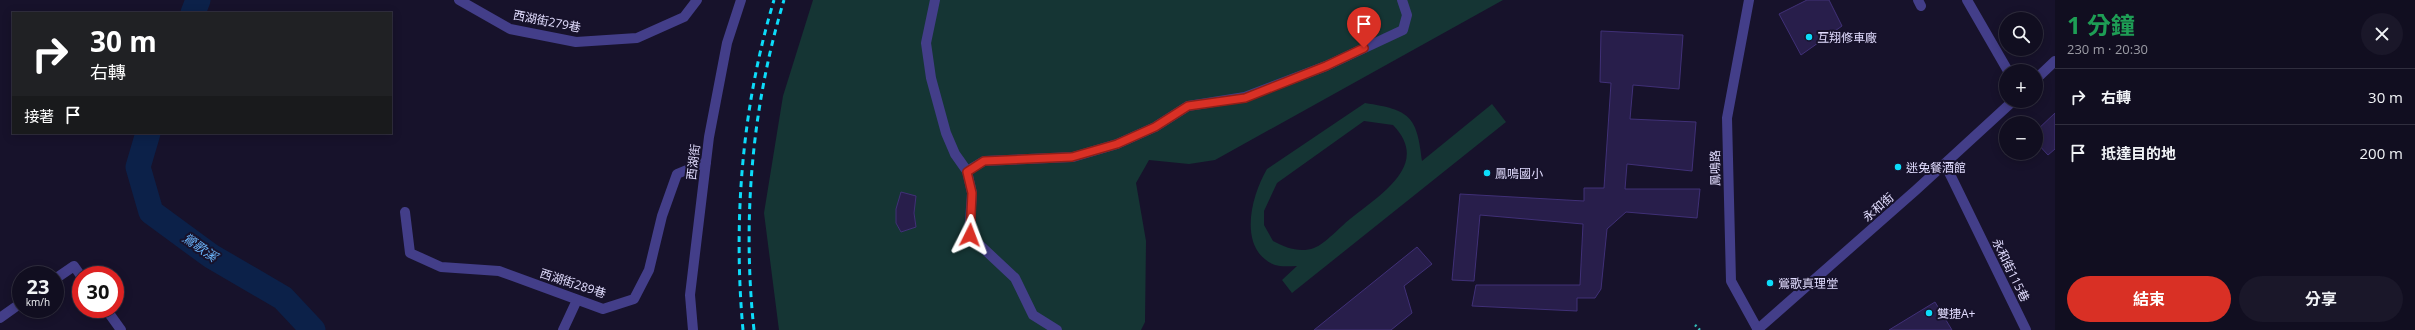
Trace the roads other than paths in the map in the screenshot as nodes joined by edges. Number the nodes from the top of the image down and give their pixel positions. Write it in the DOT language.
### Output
graph roads {
  1 [pos="459,0"];
  2 [pos="697,0"];
  3 [pos="741,0"];
  4 [pos="935,0"];
  5 [pos="1402,0"];
  6 [pos="1749,0"];
  7 [pos="1967,0"];
  8 [pos="2055,61"];
  9 [pos="2004,64"];
  10 [pos="2043,73"];
  11 [pos="2005,108"];
  12 [pos="706,162"];
  13 [pos="1945,164"];
  14 [pos="967,172"];
  15 [pos="404,212"];
  16 [pos="577,300"];
  17 [pos="12,309"];
  18 [pos="0,318"];
  19 [pos="112,318"];
  20 [pos="121,330"];
  21 [pos="563,330"];
  22 [pos="693,330"];
  23 [pos="1057,330"];
  24 [pos="1757,330"];
  25 [pos="2026,330"];
  1 -- 2 [label="street, 西湖街279巷"];
  3 -- 12 [label="street, 西湖街"];
  4 -- 14 [label="street"];
  5 -- 14 [label="street"];
  6 -- 24 [label="street, 鳳鳴路"];
  7 -- 9 [label="street"];
  8 -- 10 [label="street"];
  11 -- 13 [label="street, 永和街"];
  12 -- 16 [label="street, 西湖街289巷"];
  12 -- 22 [label="street, 西湖街"];
  13 -- 24 [label="street, 永和街"];
  13 -- 25 [label="street, 永和街115巷"];
  14 -- 23 [label="street"];
  15 -- 16 [label="street, 西湖街289巷"];
  16 -- 21 [label="street"];
  17 -- 18 [label="street"];
  19 -- 20 [label="street"];
}
